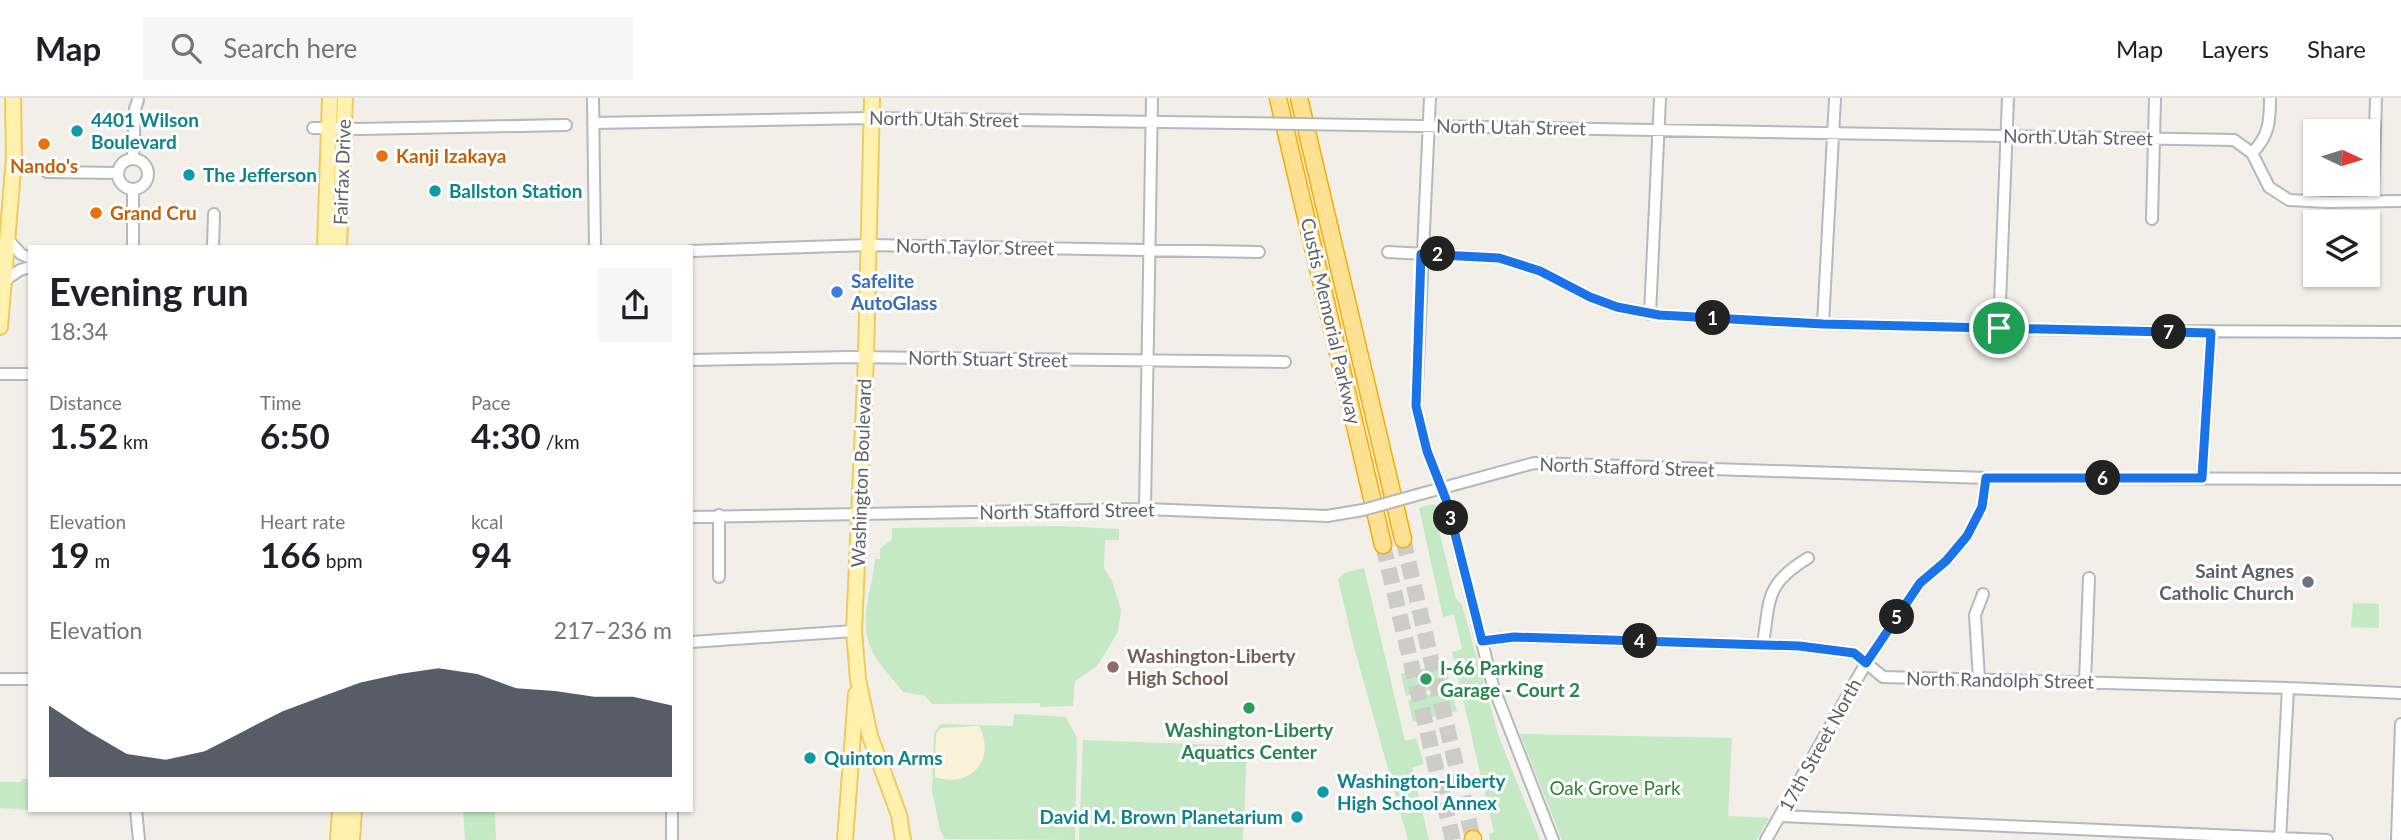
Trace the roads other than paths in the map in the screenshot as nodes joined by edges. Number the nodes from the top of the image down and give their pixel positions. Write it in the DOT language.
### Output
graph roads {
  1 [pos="12,98"];
  2 [pos="330,98"];
  3 [pos="345,98"];
  4 [pos="593,98"];
  5 [pos="872,98"];
  6 [pos="1152,98"];
  7 [pos="1278,98"];
  8 [pos="1299,98"];
  9 [pos="1308,98"];
  10 [pos="1430,98"];
  11 [pos="1660,98"];
  12 [pos="1835,98"];
  13 [pos="2008,98"];
  14 [pos="2155,98"];
  15 [pos="2270,98"];
  16 [pos="2376,98"];
  17 [pos="138,100"];
  18 [pos="0,111"];
  19 [pos="872,118"];
  20 [pos="1152,122"];
  21 [pos="593,123"];
  22 [pos="566,125"];
  23 [pos="1428,125"];
  24 [pos="328,128"];
  25 [pos="1658,130"];
  26 [pos="1834,132"];
  27 [pos="2006,136"];
  28 [pos="2153,138"];
  29 [pos="2252,153"];
  30 [pos="133,158"];
  31 [pos="47,172"];
  32 [pos="117,173"];
  33 [pos="132,189"];
  34 [pos="1322,194"];
  35 [pos="2373,201"];
  36 [pos="2401,201"];
  37 [pos="214,214"];
  38 [pos="2152,219"];
  39 [pos="8,240"];
  40 [pos="133,245"];
  41 [pos="213,245"];
  42 [pos="325,245"];
  43 [pos="339,245"];
  44 [pos="595,245"];
  45 [pos="869,245"];
  46 [pos="693,251"];
  47 [pos="1149,251"];
  48 [pos="1259,252"];
  49 [pos="1388,252"];
  50 [pos="1421,254"];
  51 [pos="28,257"];
  52 [pos="3,261"];
  53 [pos="28,268"];
  54 [pos="4,281"];
  55 [pos="1650,314"];
  56 [pos="1823,324"];
  57 [pos="0,327"];
  58 [pos="1999,328"];
  59 [pos="2401,332"];
  60 [pos="2211,333"];
  61 [pos="866,357"];
  62 [pos="693,360"];
  63 [pos="1146,361"];
  64 [pos="1285,362"];
  65 [pos="0,374"];
  66 [pos="28,374"];
  67 [pos="1986,478"];
  68 [pos="2202,478"];
  69 [pos="2401,479"];
  70 [pos="1442,488"];
  71 [pos="1145,509"];
  72 [pos="861,514"];
  73 [pos="719,515"];
  74 [pos="693,517"];
  75 [pos="1403,539"];
  76 [pos="1383,545"];
  77 [pos="1808,558"];
  78 [pos="719,577"];
  79 [pos="2089,578"];
  80 [pos="1983,594"];
  81 [pos="854,631"];
  82 [pos="1482,641"];
  83 [pos="693,642"];
  84 [pos="1763,645"];
  85 [pos="1866,663"];
  86 [pos="0,679"];
  87 [pos="28,679"];
  88 [pos="858,679"];
  89 [pos="1979,679"];
  90 [pos="2085,682"];
  91 [pos="2288,688"];
  92 [pos="2401,693"];
  93 [pos="2401,724"];
  94 [pos="136,812"];
  95 [pos="340,812"];
  96 [pos="354,812"];
  97 [pos="671,812"];
  98 [pos="1780,816"];
  99 [pos="2079,834"];
  100 [pos="2280,839"];
  101 [pos="139,840"];
  102 [pos="338,840"];
  103 [pos="352,840"];
  104 [pos="672,840"];
  105 [pos="845,840"];
  106 [pos="903,840"];
  107 [pos="1553,840"];
  108 [pos="1766,840"];
  109 [pos="2327,840"];
  110 [pos="2397,840"];
  1 -- 18 [label="main road"];
  1 -- 39 [label="main road"];
  2 -- 24 [label="main road, Fairfax Drive"];
  3 -- 24 [label="main road, Fairfax Drive"];
  4 -- 21 [label="street"];
  5 -- 19 [label="main road, Washington Boulevard"];
  6 -- 20 [label="street"];
  7 -- 76 [label="highway, Custis Memorial Parkway"];
  8 -- 34 [label="highway, Custis Memorial Parkway"];
  9 -- 34 [label="highway"];
  10 -- 23 [label="street"];
  11 -- 25 [label="street"];
  12 -- 26 [label="street"];
  13 -- 27 [label="street"];
  14 -- 28 [label="street"];
  15 -- 29 [label="street"];
  16 -- 35 [label="street"];
  17 -- 30 [label="street"];
  19 -- 20 [label="street, North Utah Street"];
  19 -- 21 [label="street, North Utah Street"];
  19 -- 45 [label="main road, Washington Boulevard"];
  20 -- 23 [label="street, North Utah Street, bridge"];
  20 -- 47 [label="street"];
  21 -- 44 [label="street"];
  22 -- 24 [label="street"];
  23 -- 25 [label="street, North Utah Street"];
  23 -- 50 [label="street"];
  24 -- 42 [label="main road, Fairfax Drive"];
  24 -- 43 [label="main road, Fairfax Drive"];
  25 -- 26 [label="street, North Utah Street"];
  25 -- 55 [label="street"];
  26 -- 27 [label="street, North Utah Street"];
  26 -- 56 [label="street"];
  27 -- 28 [label="street, North Utah Street"];
  27 -- 58 [label="street"];
  28 -- 29 [label="street, North Utah Street"];
  28 -- 38 [label="street"];
  29 -- 35 [label="street"];
  30 -- 32 [label="street"];
  30 -- 33 [label="street"];
  31 -- 32 [label="street"];
  32 -- 33 [label="street"];
  33 -- 40 [label="street"];
  34 -- 75 [label="highway, Custis Memorial Parkway"];
  35 -- 36 [label="street"];
  37 -- 41 [label="street"];
  39 -- 51 [label="street"];
  39 -- 52 [label="main road"];
  45 -- 46 [label="street, North Taylor Street"];
  45 -- 47 [label="street, North Taylor Street"];
  45 -- 61 [label="main road, Washington Boulevard"];
  47 -- 48 [label="street, North Taylor Street"];
  47 -- 63 [label="street"];
  49 -- 50 [label="street"];
  50 -- 55 [label="street"];
  50 -- 70 [label="street"];
  52 -- 54 [label="main road"];
  53 -- 54 [label="street"];
  54 -- 57 [label="main road"];
  55 -- 56 [label="street"];
  56 -- 58 [label="street"];
  58 -- 60 [label="street"];
  59 -- 60 [label="street"];
  60 -- 68 [label="street"];
  61 -- 62 [label="street, North Stuart Street"];
  61 -- 63 [label="street, North Stuart Street"];
  61 -- 72 [label="main road, Washington Boulevard"];
  63 -- 64 [label="street, North Stuart Street"];
  63 -- 71 [label="street"];
  65 -- 66 [label="street"];
  67 -- 68 [label="street, North Stafford Street"];
  67 -- 70 [label="street, North Stafford Street"];
  67 -- 85 [label="street, 17th Street North"];
  68 -- 69 [label="street, North Stafford Street"];
  70 -- 71 [label="street, North Stafford Street, bridge"];
  70 -- 82 [label="street"];
  71 -- 72 [label="street, North Stafford Street"];
  72 -- 73 [label="street, North Stafford Street"];
  72 -- 81 [label="main road, Washington Boulevard"];
  73 -- 74 [label="street, North Stafford Street"];
  73 -- 78 [label="street"];
  77 -- 84 [label="street"];
  79 -- 90 [label="street"];
  80 -- 89 [label="street"];
  81 -- 83 [label="street"];
  81 -- 88 [label="main road, Washington Boulevard"];
  82 -- 84 [label="street, North Randolph Street"];
  82 -- 107 [label="street"];
  84 -- 85 [label="street, North Randolph Street"];
  85 -- 89 [label="street, North Randolph Street"];
  85 -- 98 [label="street, 17th Street North"];
  86 -- 87 [label="street"];
  88 -- 105 [label="main road"];
  88 -- 106 [label="main road, Washington Boulevard"];
  89 -- 90 [label="street, North Randolph Street"];
  90 -- 91 [label="street, North Randolph Street"];
  91 -- 92 [label="street, North Randolph Street"];
  91 -- 100 [label="street"];
  93 -- 110 [label="street"];
  94 -- 101 [label="street"];
  95 -- 102 [label="main road"];
  96 -- 103 [label="main road"];
  97 -- 104 [label="street"];
  98 -- 99 [label="street"];
  98 -- 108 [label="street, 17th Street North"];
  99 -- 100 [label="street"];
  100 -- 109 [label="street"];
}
